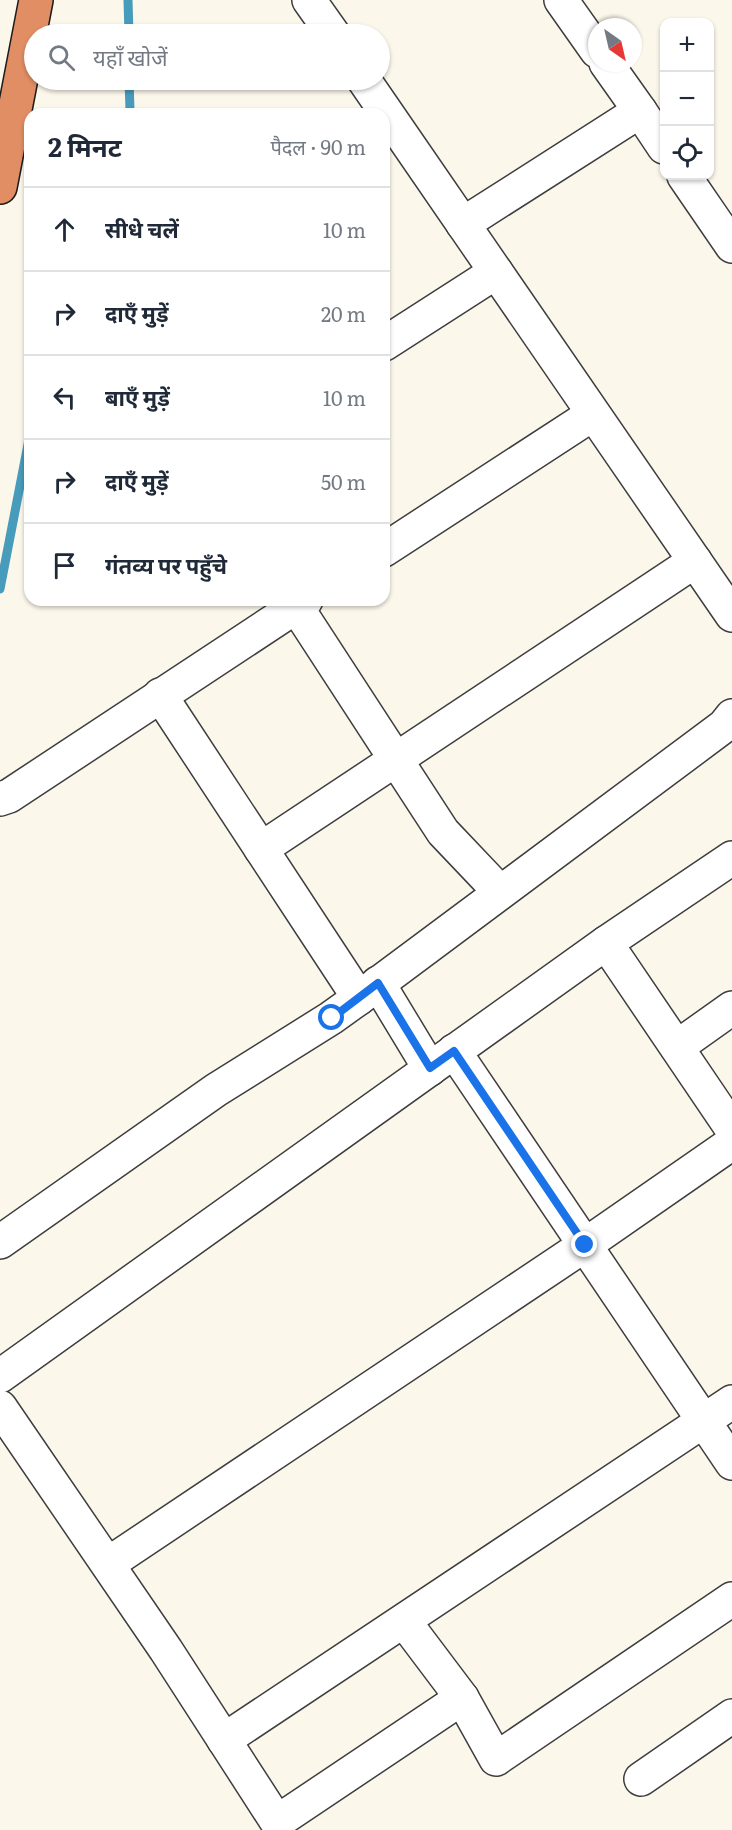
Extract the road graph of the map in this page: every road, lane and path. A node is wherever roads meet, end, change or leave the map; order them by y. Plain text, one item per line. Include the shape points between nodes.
1 (36, 0) edge
2 (309, 0) edge
3 (561, 0) edge
4 (31, 24) edge
5 (326, 24) edge
6 (588, 38) edge
7 (24, 62) edge
8 (612, 72) edge
9 (371, 90) edge
10 (383, 108) edge
11 (640, 111) junction
12 (390, 118) edge
13 (660, 141) edge
14 (687, 180) edge
15 (0, 187) edge
16 (463, 224) junction
17 (732, 246) edge
18 (496, 272) junction
19 (390, 340) edge
20 (593, 414) junction
21 (390, 545) edge
22 (694, 561) junction
23 (292, 606) edge
24 (300, 606) edge
25 (732, 615) edge
26 (160, 695) junction
27 (732, 716) edge
28 (396, 760) junction
29 (0, 799) edge
30 (261, 849) junction
31 (732, 858) edge
32 (500, 892) junction
33 (606, 943) junction
34 (368, 991) junction
35 (732, 1008) edge
36 (676, 1047) junction
37 (442, 1060) junction
38 (732, 1129) edge
39 (732, 1143) edge
40 (0, 1242) edge
41 (585, 1245) junction
42 (0, 1376) edge
43 (732, 1402) edge
44 (0, 1407) edge
45 (703, 1421) junction
46 (732, 1462) edge
47 (108, 1564) junction
48 (732, 1599) edge
49 (404, 1621) junction
50 (462, 1698) junction
51 (732, 1716) edge
52 (224, 1740) junction
53 (641, 1779) dead end

1 - 4 highway
2 - 5 street
3 - 6 street
7 - 15 highway
8 - 11 street
9 - 10 street
11 - 13 street
11 - 16 street
12 - 16 street
14 - 17 street
16 - 18 street
18 - 19 street
18 - 20 street
20 - 21 street
20 - 22 street
22 - 25 street
22 - 28 street
23 - 26 street
24 - 28 street
26 - 29 street
26 - 30 street
27 - 32 street via 715,733
28 - 30 street
28 - 32 street via 443,832
30 - 34 street
31 - 33 street
32 - 34 street
33 - 36 street
33 - 37 street
34 - 37 street
34 - 40 street via 216,1090
35 - 36 street
36 - 38 street
37 - 41 street
37 - 42 street
39 - 41 street
41 - 45 street
41 - 47 street
43 - 45 street
44 - 47 street
45 - 46 street
45 - 49 street
47 - 52 street
48 - 50 street via 496,1759
49 - 50 street
49 - 52 street
50 - 52 street via 277,1822
51 - 53 street

